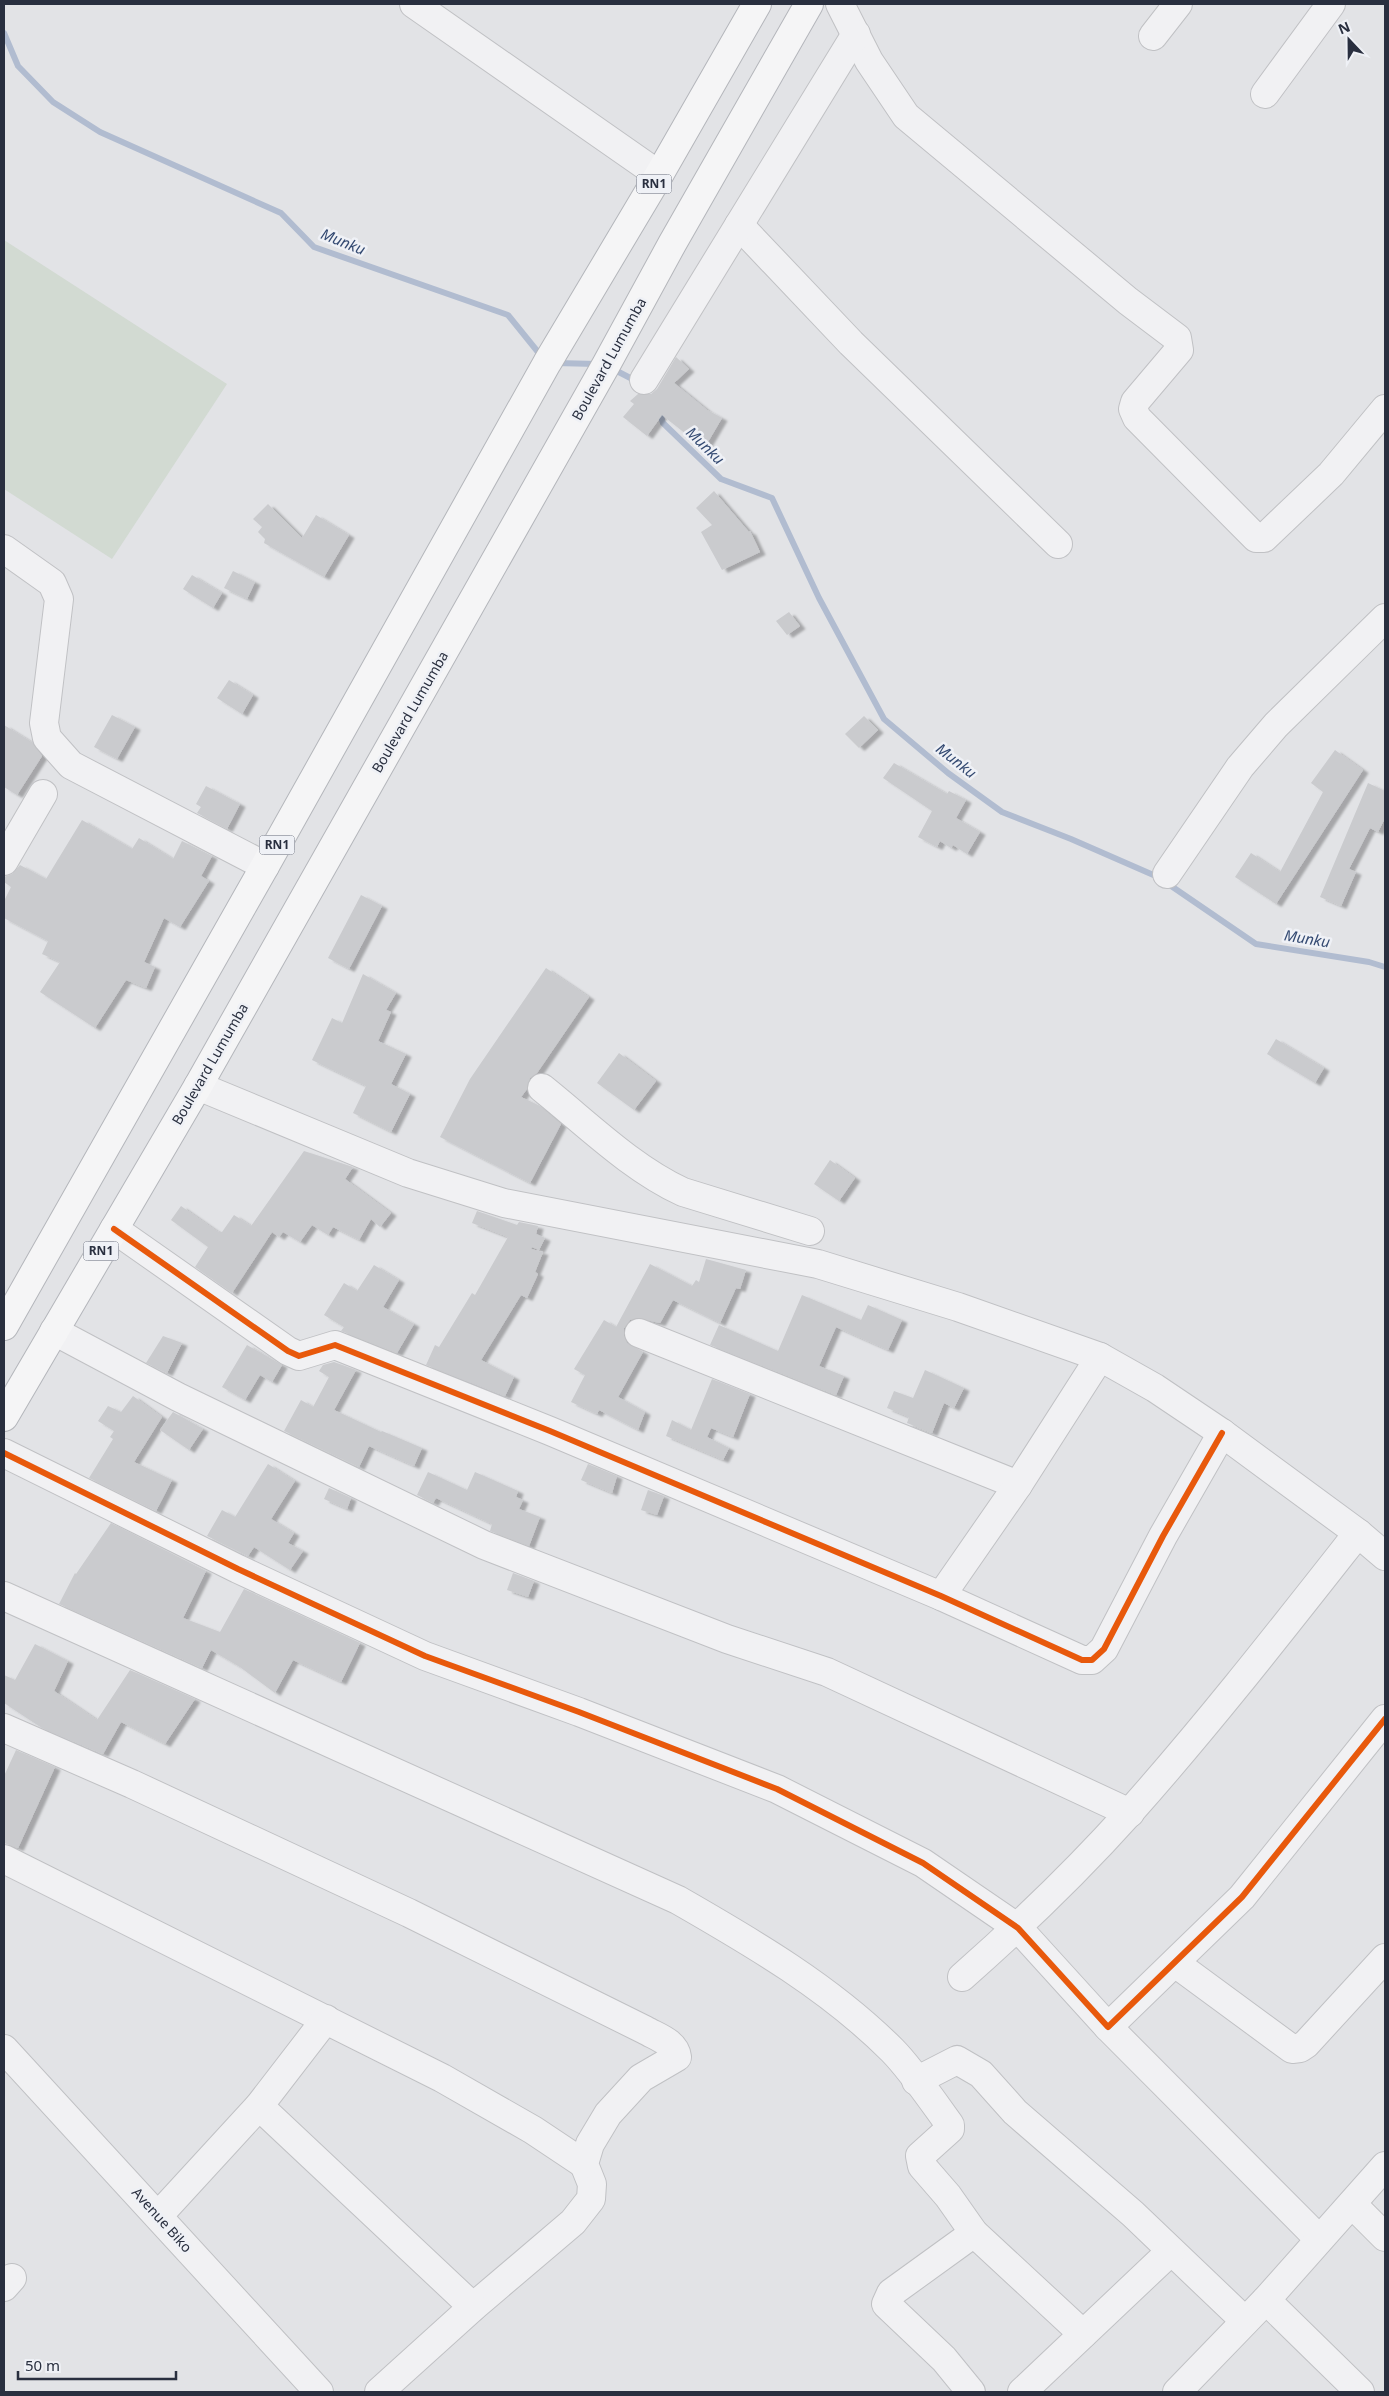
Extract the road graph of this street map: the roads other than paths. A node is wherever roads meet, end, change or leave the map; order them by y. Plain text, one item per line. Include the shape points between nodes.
1 (414, 4) edge
2 (757, 4) edge
3 (809, 4) edge
4 (840, 4) edge
5 (1178, 4) edge
6 (1331, 4) edge
7 (856, 34) junction
8 (1153, 36) dead end
9 (1266, 94) dead end
10 (659, 175) junction
11 (739, 225) junction
12 (644, 380) dead end
13 (1385, 409) edge
14 (1058, 544) dead end
15 (4, 549) edge
16 (1385, 618) edge
17 (43, 794) dead end
18 (7, 849) edge
19 (266, 866) junction
20 (1167, 874) dead end
21 (198, 1086) junction
22 (542, 1088) dead end
23 (706, 1198) junction
24 (738, 1209) junction
25 (114, 1229) junction
26 (810, 1231) dead end
27 (693, 1239) junction
28 (726, 1246) junction
29 (4, 1326) edge
30 (54, 1331) junction
31 (638, 1333) dead end
32 (1100, 1358) junction
33 (4, 1417) edge
34 (1222, 1433) junction
35 (4, 1452) edge
36 (1018, 1485) junction
37 (1358, 1533) junction
38 (1385, 1556) edge
39 (4, 1596) edge
40 (941, 1596) junction
41 (1385, 1719) edge
42 (4, 1728) edge
43 (1130, 1813) junction
44 (4, 1859) edge
45 (1018, 1928) junction
46 (1385, 1958) edge
47 (1174, 1963) junction
48 (962, 1977) dead end
49 (326, 2020) junction
50 (1108, 2027) junction
51 (4, 2048) edge
52 (916, 2081) junction
53 (260, 2106) junction
54 (584, 2164) junction
55 (1385, 2166) edge
56 (1352, 2204) junction
57 (158, 2216) junction
58 (974, 2233) junction
59 (1385, 2237) edge
60 (1319, 2239) junction
61 (1171, 2251) junction
62 (1266, 2300) junction
63 (473, 2307) junction
64 (1245, 2321) junction
65 (1083, 2334) junction
66 (319, 2392) edge
67 (379, 2392) edge
68 (971, 2392) edge
69 (1022, 2392) edge
70 (1177, 2392) edge
71 (1360, 2392) edge

1 - 10 street
2 - 10 highway, RN1
3 - 21 highway, Boulevard Lumumba / RN1
4 - 7 street
5 - 8 street
6 - 9 street
7 - 11 street
7 - 13 street via 869,61 906,116 1177,338 1179,350 1135,402 1133,409 1137,418 1256,538 1264,538 1331,474
10 - 19 highway, RN1 via 547,363
11 - 12 street
11 - 14 street via 851,343
15 - 19 street via 52,583 59,599 44,723 47,738 71,765
16 - 20 street via 1276,725 1240,767
17 - 18 street
19 - 29 highway, RN1
21 - 25 highway, Boulevard Lumumba / RN1
21 - 27 street via 408,1173 486,1198
22 - 23 street via 640,1166 668,1184
23 - 24 street
23 - 27 street
24 - 26 street
24 - 28 street
25 - 30 highway, Boulevard Lumumba / RN1
25 - 40 street via 299,1356 335,1345
27 - 28 street
28 - 32 street via 818,1264 958,1306
30 - 33 highway, Boulevard Lumumba / RN1
30 - 43 street via 178,1397 484,1545 727,1639 827,1672
31 - 36 street
32 - 34 street via 1155,1388
32 - 36 street
34 - 37 street
34 - 40 street via 1163,1536 1104,1650 1092,1660 1082,1660
35 - 45 street via 238,1569 425,1656 777,1789 923,1863
36 - 40 street
37 - 38 street
37 - 43 street
39 - 52 street via 678,1900 774,1955 833,1999 893,2050
41 - 47 street via 1242,1896
42 - 54 street via 400,1909 668,2042 677,2057 641,2078 623,2096 599,2127
43 - 45 street
44 - 49 street
45 - 48 street
45 - 50 street
46 - 47 street via 1306,2044 1292,2049
47 - 50 street
49 - 53 street
49 - 54 street via 442,2078 533,2130
50 - 60 street
51 - 57 street, Avenue Biko
52 - 58 street via 950,2129 923,2152 922,2166
52 - 61 street via 957,2060 970,2066 1015,2112
53 - 57 street
53 - 63 street
54 - 63 street via 592,2184 591,2199 574,2222
55 - 56 street
56 - 59 street
56 - 60 street
57 - 66 street, Avenue Biko
58 - 65 street
58 - 68 street via 891,2293 886,2304 944,2359
60 - 62 street
61 - 64 street
61 - 65 street
62 - 64 street
62 - 71 street
63 - 67 street
64 - 70 street
65 - 69 street

